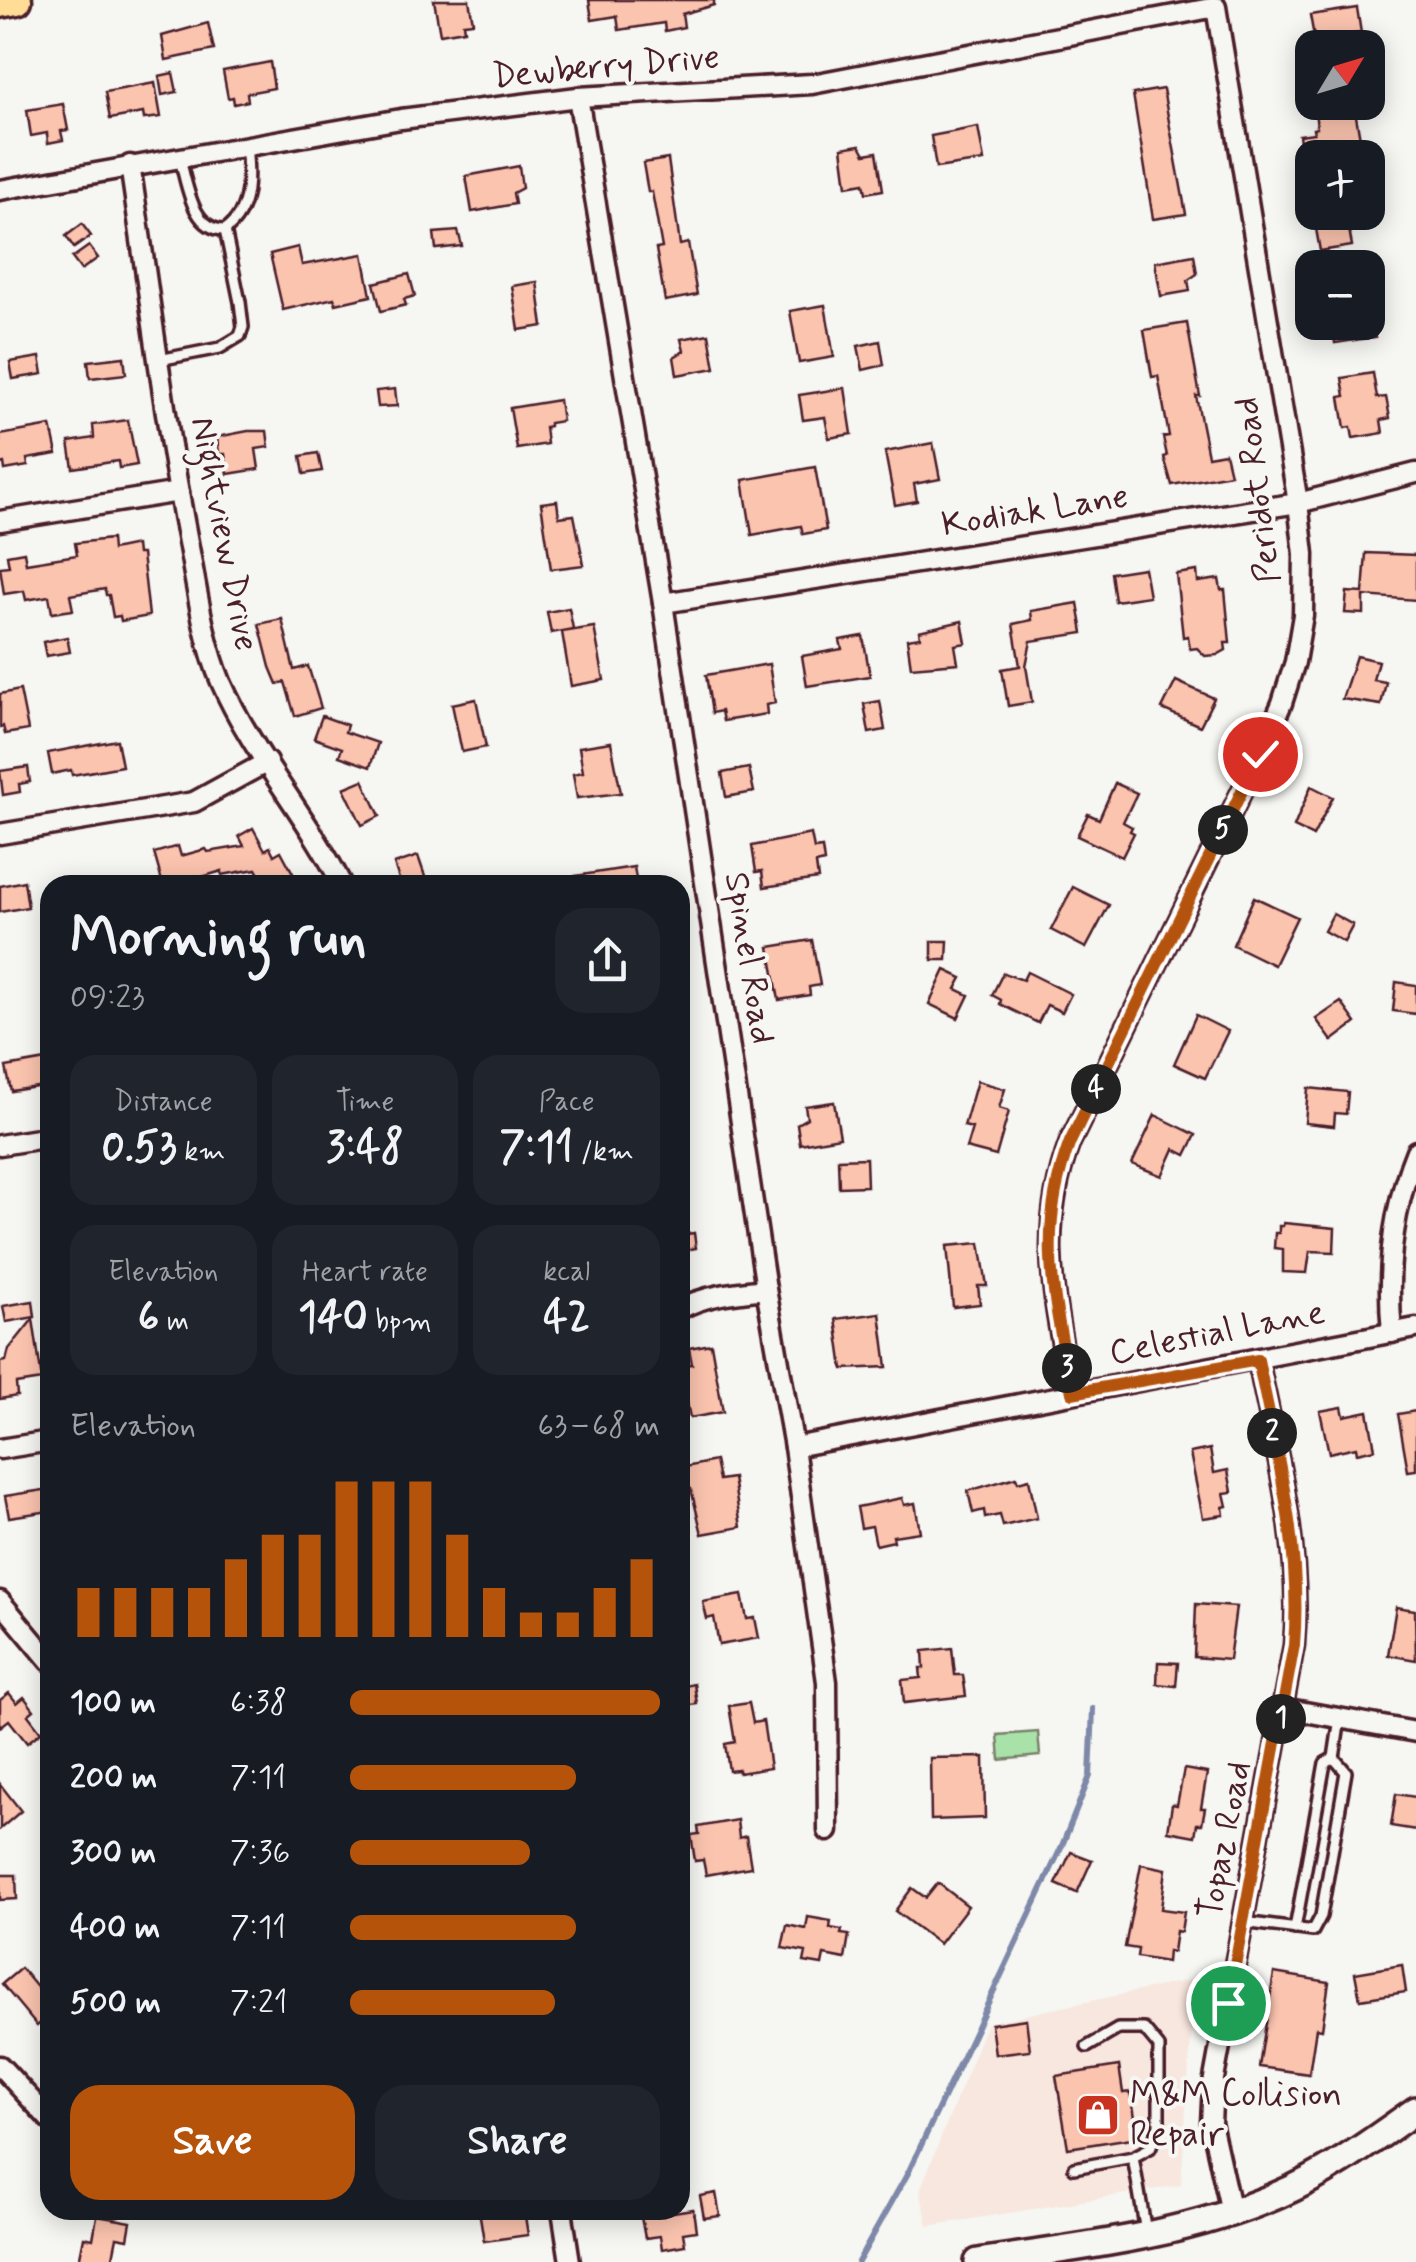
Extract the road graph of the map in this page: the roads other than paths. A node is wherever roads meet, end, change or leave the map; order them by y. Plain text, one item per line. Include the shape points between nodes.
1 (17, 0) edge
2 (0, 3) edge
3 (1216, 7) joint
4 (578, 97) junction
5 (246, 145) junction
6 (179, 156) junction
7 (130, 165) junction
8 (0, 190) edge
9 (225, 230) junction
10 (159, 360) junction
11 (1416, 473) edge
12 (179, 492) junction
13 (1298, 503) junction
14 (0, 521) edge
15 (663, 603) junction
16 (267, 762) junction
17 (0, 834) edge
18 (337, 875) edge
19 (40, 1139) edge
20 (0, 1145) edge
21 (1416, 1152) edge
22 (766, 1289) junction
23 (690, 1304) edge
24 (1416, 1328) edge
25 (1392, 1332) junction
26 (1258, 1360) junction
27 (1072, 1393) junction
28 (40, 1443) edge
29 (794, 1447) junction
30 (0, 1449) edge
31 (0, 1601) edge
32 (40, 1649) edge
33 (1283, 1708) junction
34 (1340, 1718) junction
35 (1416, 1732) edge
36 (1334, 1758) junction
37 (828, 1831) dead end
38 (1243, 1922) junction
39 (1295, 1928) junction
40 (1087, 2048) dead end
41 (0, 2066) edge
42 (40, 2109) edge
43 (1416, 2110) edge
44 (1132, 2158) junction
45 (1074, 2168) dead end
46 (1231, 2212) junction
47 (564, 2220) edge
48 (1146, 2234) junction
49 (570, 2262) edge
50 (978, 2262) edge

1 - 2 main road
3 - 4 street, Dewberry Drive via 812,84
3 - 13 street, Peridot Road
4 - 5 street, Dewberry Drive
4 - 15 street, Spinel Road
5 - 6 street, Dewberry Drive
5 - 9 lane via 248,186
6 - 7 street, Dewberry Drive
6 - 9 lane via 200,219
7 - 8 street, Dewberry Drive
7 - 10 street, Nightview Drive
9 - 10 lane via 240,336 220,348
10 - 12 street, Nightview Drive
11 - 13 street, Kodiak Lane
12 - 14 street
12 - 16 street, Nightview Drive via 217,669
13 - 15 street, Kodiak Lane
13 - 27 street, Peridot Road via 1303,615 1282,703 1056,1179 1049,1255
15 - 22 street, Spinel Road
16 - 17 street via 194,802
16 - 18 street, Nightview Drive
19 - 20 street
21 - 25 street via 1402,1185 1390,1254
22 - 23 street
22 - 29 street, Spinel Road
24 - 25 street, Celestial Lane
25 - 26 street, Celestial Lane
26 - 27 street, Celestial Lane
26 - 33 street, Topaz Road via 1298,1597
27 - 29 street, Celestial Lane
28 - 30 street
29 - 37 street, Spinel Road via 827,1682
31 - 32 street
33 - 34 street
33 - 38 street, Topaz Road
34 - 35 street
34 - 36 lane
36 - 39 lane via 1326,1763
36 - 39 lane via 1346,1772 1321,1916 1313,1931
38 - 39 lane
38 - 46 street, Topaz Road via 1211,2124
40 - 44 lane via 1118,2029 1144,2029 1159,2047 1159,2128 1150,2148
41 - 42 street
43 - 46 street via 1324,2171
44 - 45 lane
44 - 48 lane
46 - 48 street
47 - 49 street
48 - 50 street

